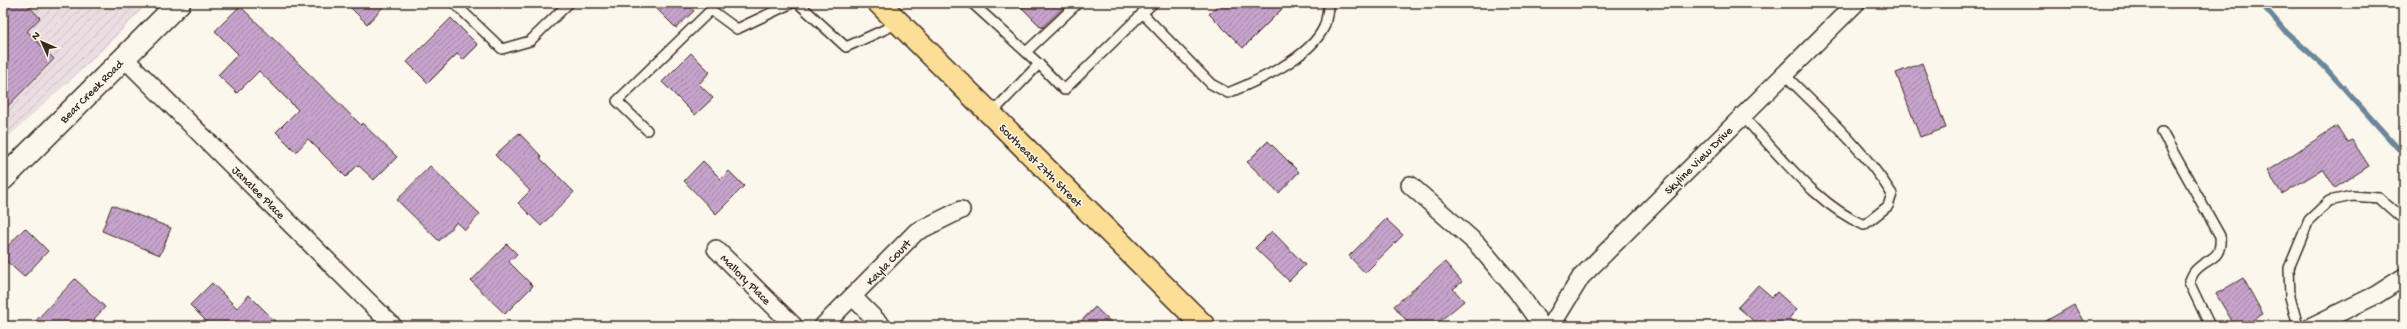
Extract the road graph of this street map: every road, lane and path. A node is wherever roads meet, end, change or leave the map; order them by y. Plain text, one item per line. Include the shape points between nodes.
1 (179, 3) edge
2 (454, 3) edge
3 (569, 3) edge
4 (792, 3) edge
5 (798, 3) edge
6 (879, 3) edge
7 (972, 3) edge
8 (1078, 3) edge
9 (1153, 3) edge
10 (1329, 3) edge
11 (1856, 3) edge
12 (1142, 13) junction
13 (899, 23) junction
14 (1026, 52) junction
15 (124, 58) junction
16 (1039, 64) junction
17 (1784, 74) junction
18 (990, 115) junction
19 (1742, 116) junction
20 (647, 130) dead end
21 (2162, 132) dead end
22 (3, 179) edge
23 (1410, 185) dead end
24 (961, 210) dead end
25 (2404, 220) edge
26 (716, 249) dead end
27 (2404, 277) edge
28 (853, 297) junction
29 (1198, 324) edge
30 (393, 326) edge
31 (794, 326) edge
32 (823, 326) edge
33 (882, 326) edge
34 (1542, 326) edge
35 (1551, 326) edge
36 (2210, 326) edge
37 (2298, 326) edge
38 (2312, 326) edge

1 - 15 street, Bear Creek Road
2 - 3 lane via 502,49 530,41
4 - 20 lane via 737,30 711,10 616,101
5 - 13 lane via 846,47
6 - 13 main road, Southeast 27th Street
7 - 14 lane
8 - 14 lane
9 - 12 lane
10 - 12 lane via 1324,28 1302,54 1257,81 1228,93 1211,84
11 - 17 street, Skyline View Drive
12 - 16 lane via 1064,90
13 - 18 main road, Southeast 27th Street
14 - 16 lane
15 - 22 street, Bear Creek Road
15 - 30 street, Janalee Place
16 - 18 lane
17 - 19 street, Skyline View Drive
17 - 19 lane via 1854,144 1883,179 1892,194 1888,206 1864,225 1846,217 1807,184
18 - 29 main road, Southeast 27th Street
19 - 35 street, Skyline View Drive via 1581,277
21 - 36 lane via 2220,236 2221,248 2214,258 2195,271 2189,282
23 - 34 street via 1477,244 1517,291
24 - 28 street, Kayla Court via 916,232
25 - 37 lane via 2379,198 2352,196 2329,201 2309,220 2290,268 2290,297
26 - 31 street, Mallory Place
27 - 38 street via 2376,295
28 - 32 street, Kayla Court
28 - 33 street

